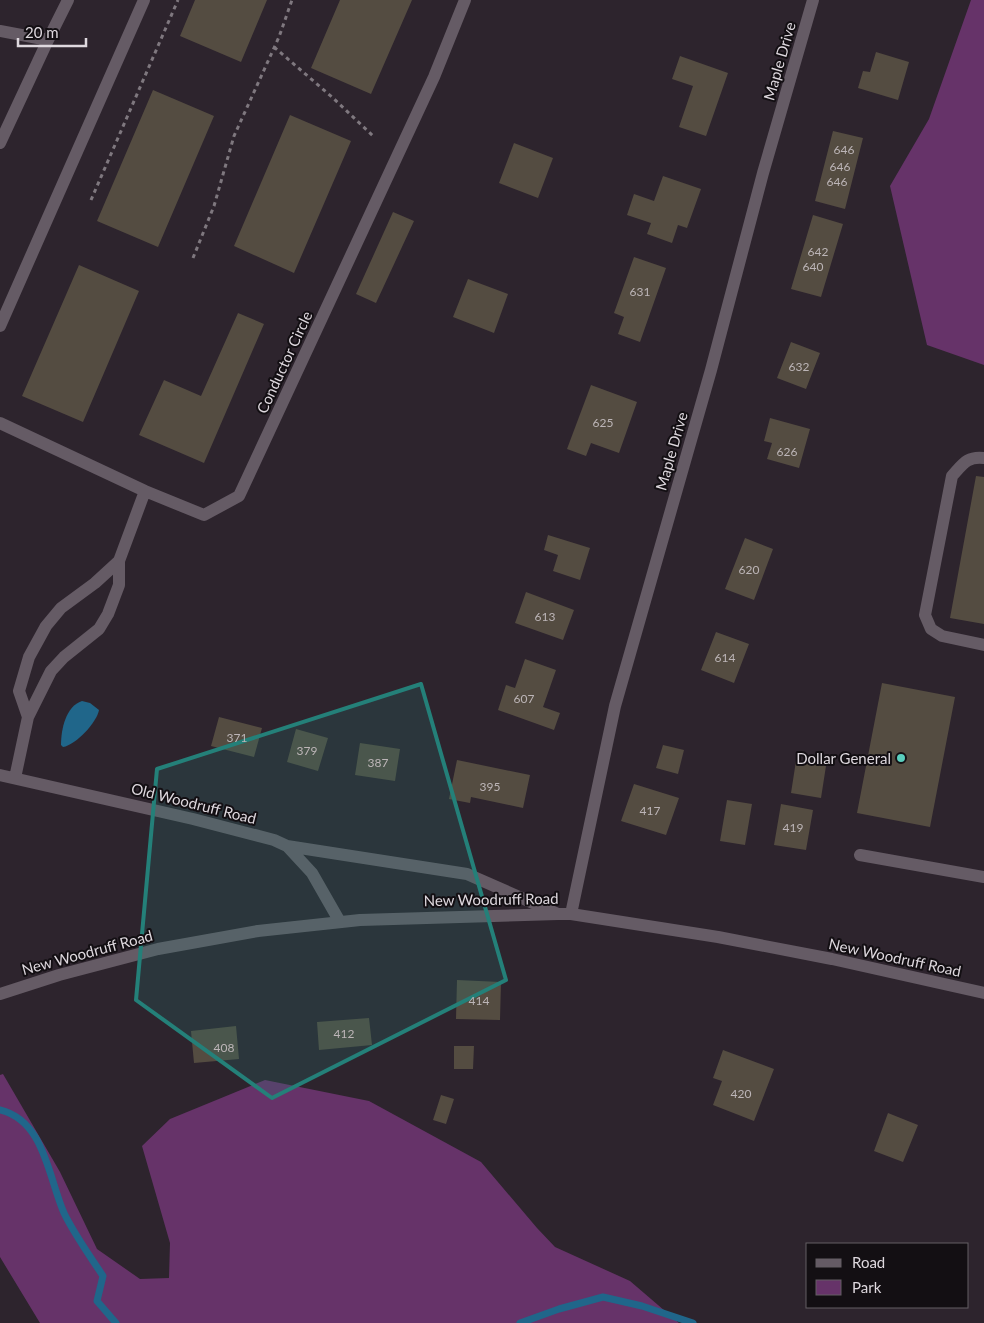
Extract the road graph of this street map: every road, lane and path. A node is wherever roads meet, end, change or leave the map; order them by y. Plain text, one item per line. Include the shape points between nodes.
1 (68, 0) edge
2 (144, 0) edge
3 (178, 0) edge
4 (292, 0) edge
5 (465, 0) edge
6 (813, 0) edge
7 (0, 31) edge
8 (48, 40) junction
9 (274, 47) junction
10 (373, 136) dead end
11 (0, 143) edge
12 (91, 200) dead end
13 (193, 258) dead end
14 (0, 326) edge
15 (0, 423) edge
16 (984, 458) edge
17 (145, 491) junction
18 (119, 562) junction
19 (984, 645) edge
20 (28, 717) junction
21 (0, 775) edge
22 (15, 778) junction
23 (287, 846) junction
24 (860, 855) dead end
25 (984, 877) edge
26 (558, 914) junction
27 (571, 914) junction
28 (340, 922) junction
29 (984, 993) edge
30 (0, 994) edge

1 - 8 street
2 - 14 street
3 - 12 path
4 - 9 path
5 - 17 street, Conductor Circle via 434,78 239,496 204,515
6 - 27 street, Maple Drive via 615,706
7 - 8 street
8 - 11 street
9 - 10 path
9 - 13 path via 234,136 214,206
15 - 17 street, Conductor Circle
16 - 19 street via 975,457 965,462 952,476 925,615 931,629 942,636
17 - 18 street
18 - 20 street via 119,585 108,614 99,629 51,671
18 - 20 street via 61,608 46,626 29,657 19,691
20 - 22 street
21 - 22 street, Old Woodruff Road
22 - 23 street, Old Woodruff Road via 202,821
23 - 26 street via 467,874
23 - 28 street, Old Woodruff Road via 312,873
24 - 25 street
26 - 27 street, New Woodruff Road
26 - 28 street, New Woodruff Road
27 - 29 street, New Woodruff Road via 718,937
28 - 30 street, New Woodruff Road via 258,931 158,949 59,974

